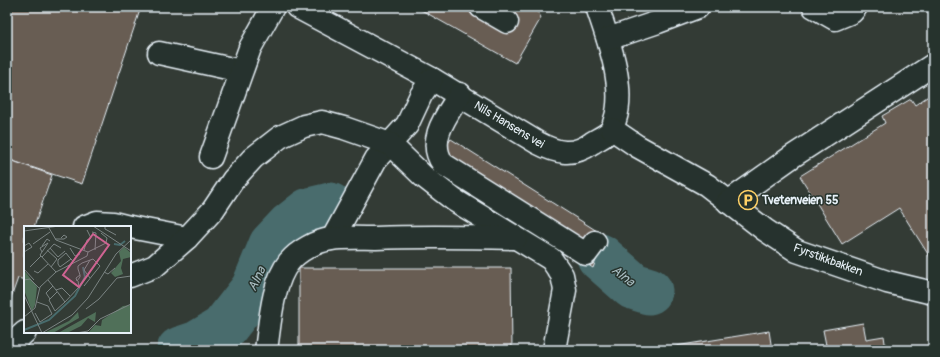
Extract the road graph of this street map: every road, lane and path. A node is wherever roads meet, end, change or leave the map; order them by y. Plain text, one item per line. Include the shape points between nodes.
1 (273, 7) edge
2 (297, 7) edge
3 (481, 7) edge
4 (597, 7) edge
5 (698, 7) edge
6 (814, 7) edge
7 (856, 7) edge
8 (507, 22) dead end
9 (608, 39) junction
10 (159, 53) dead end
11 (933, 65) edge
12 (241, 71) junction
13 (432, 79) junction
14 (460, 94) junction
15 (612, 129) junction
16 (390, 144) junction
17 (211, 157) dead end
18 (728, 202) junction
19 (86, 226) edge
20 (125, 226) edge
21 (131, 227) edge
22 (187, 238) junction
23 (518, 238) junction
24 (330, 239) junction
25 (595, 242) dead end
26 (131, 276) edge
27 (933, 293) edge
28 (24, 333) edge
29 (7, 348) edge
30 (266, 350) edge
31 (554, 350) edge

1 - 12 street via 250,48
2 - 13 street, Nils Hansens vei
3 - 8 street
4 - 9 street
5 - 9 street
6 - 7 street via 835,19 852,12
9 - 15 street via 618,95 617,115
10 - 12 street
11 - 18 street via 793,156
12 - 17 street
13 - 14 street, Nils Hansens vei
13 - 16 street via 421,95 407,125
14 - 15 street, Nils Hansens vei via 517,131 559,152 566,153 586,148
14 - 25 street via 436,138 438,154 443,164 586,254
15 - 18 street, Fyrstikkbakken via 707,185
16 - 22 street via 322,122 304,126 280,137 254,158 233,180 213,210
16 - 23 street via 423,176 454,200
16 - 24 street via 376,159
18 - 27 street, Fyrstikkbakken via 797,251 887,282
19 - 20 street via 96,222
21 - 22 street
22 - 26 street via 155,266
23 - 24 street via 426,236
23 - 31 street via 551,259 562,275 565,290
24 - 30 street via 299,253 283,272 273,305
28 - 29 street

